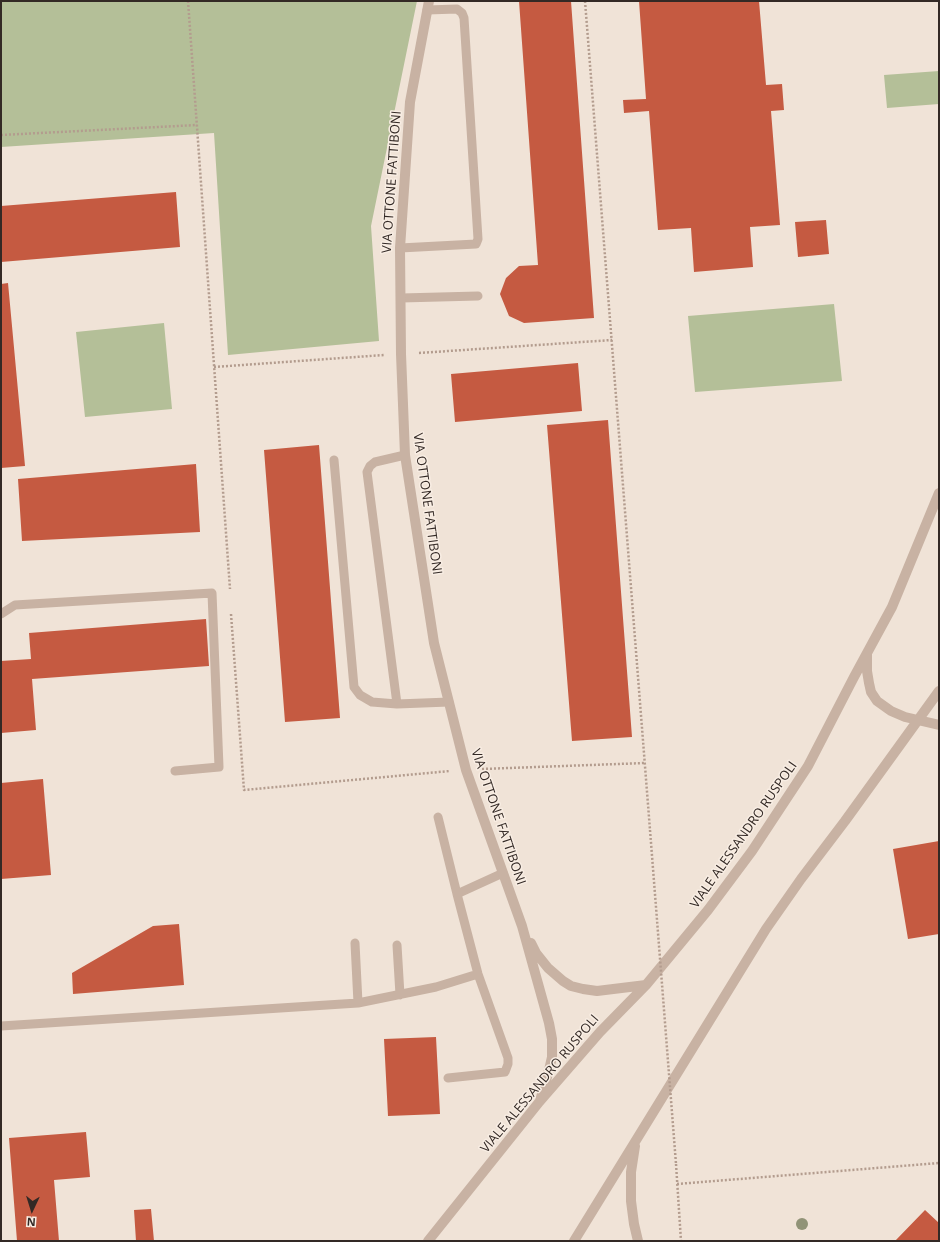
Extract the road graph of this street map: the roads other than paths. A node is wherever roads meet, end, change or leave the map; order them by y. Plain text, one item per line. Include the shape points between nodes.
1 (428, 5) edge
2 (400, 248) junction
3 (478, 296) dead end
4 (401, 298) junction
5 (405, 455) junction
6 (334, 460) dead end
7 (939, 493) edge
8 (1, 614) edge
9 (867, 653) junction
10 (939, 691) edge
11 (449, 702) junction
12 (398, 704) junction
13 (918, 720) junction
14 (939, 725) edge
15 (175, 771) dead end
16 (438, 817) dead end
17 (503, 873) junction
18 (457, 894) junction
19 (522, 926) junction
20 (355, 943) dead end
21 (397, 945) dead end
22 (478, 974) junction
23 (646, 985) junction
24 (400, 994) junction
25 (358, 1003) junction
26 (1, 1026) edge
27 (448, 1078) dead end
28 (540, 1101) junction
29 (636, 1140) junction
30 (428, 1241) edge
31 (574, 1241) edge
32 (638, 1241) edge

1 - 2 street, VIA OTTONE FATTIBONI via 410,102
1 - 2 lane via 457,9 464,18 478,239 476,244
2 - 4 street, VIA OTTONE FATTIBONI
3 - 4 lane
4 - 5 street, VIA OTTONE FATTIBONI
5 - 11 street, VIA OTTONE FATTIBONI via 434,643
5 - 12 lane via 375,462 367,472
6 - 12 lane via 354,687 360,695 372,702
7 - 9 street, VIALE ALESSANDRO RUSPOLI via 892,607
8 - 15 lane via 15,605 212,593 219,767
9 - 13 street via 867,671 874,696 891,711
9 - 23 street, VIALE ALESSANDRO RUSPOLI via 811,760 756,845 708,910
10 - 13 street
11 - 12 lane
11 - 17 street, VIA OTTONE FATTIBONI via 466,770
13 - 14 street
13 - 29 street via 778,911
16 - 18 lane
17 - 18 lane
17 - 19 street, VIA OTTONE FATTIBONI
18 - 22 lane
19 - 23 street, VIA OTTONE FATTIBONI via 548,968 571,986 601,990
19 - 28 street, VIA OTTONE FATTIBONI via 550,1023 552,1039 550,1064
20 - 25 lane
21 - 24 lane
22 - 24 lane via 436,987
22 - 27 lane via 508,1064 505,1072
23 - 28 street, VIALE ALESSANDRO RUSPOLI via 600,1032
24 - 25 lane
25 - 26 lane
28 - 30 street, VIALE ALESSANDRO RUSPOLI
29 - 31 street
29 - 32 street via 630,1186

